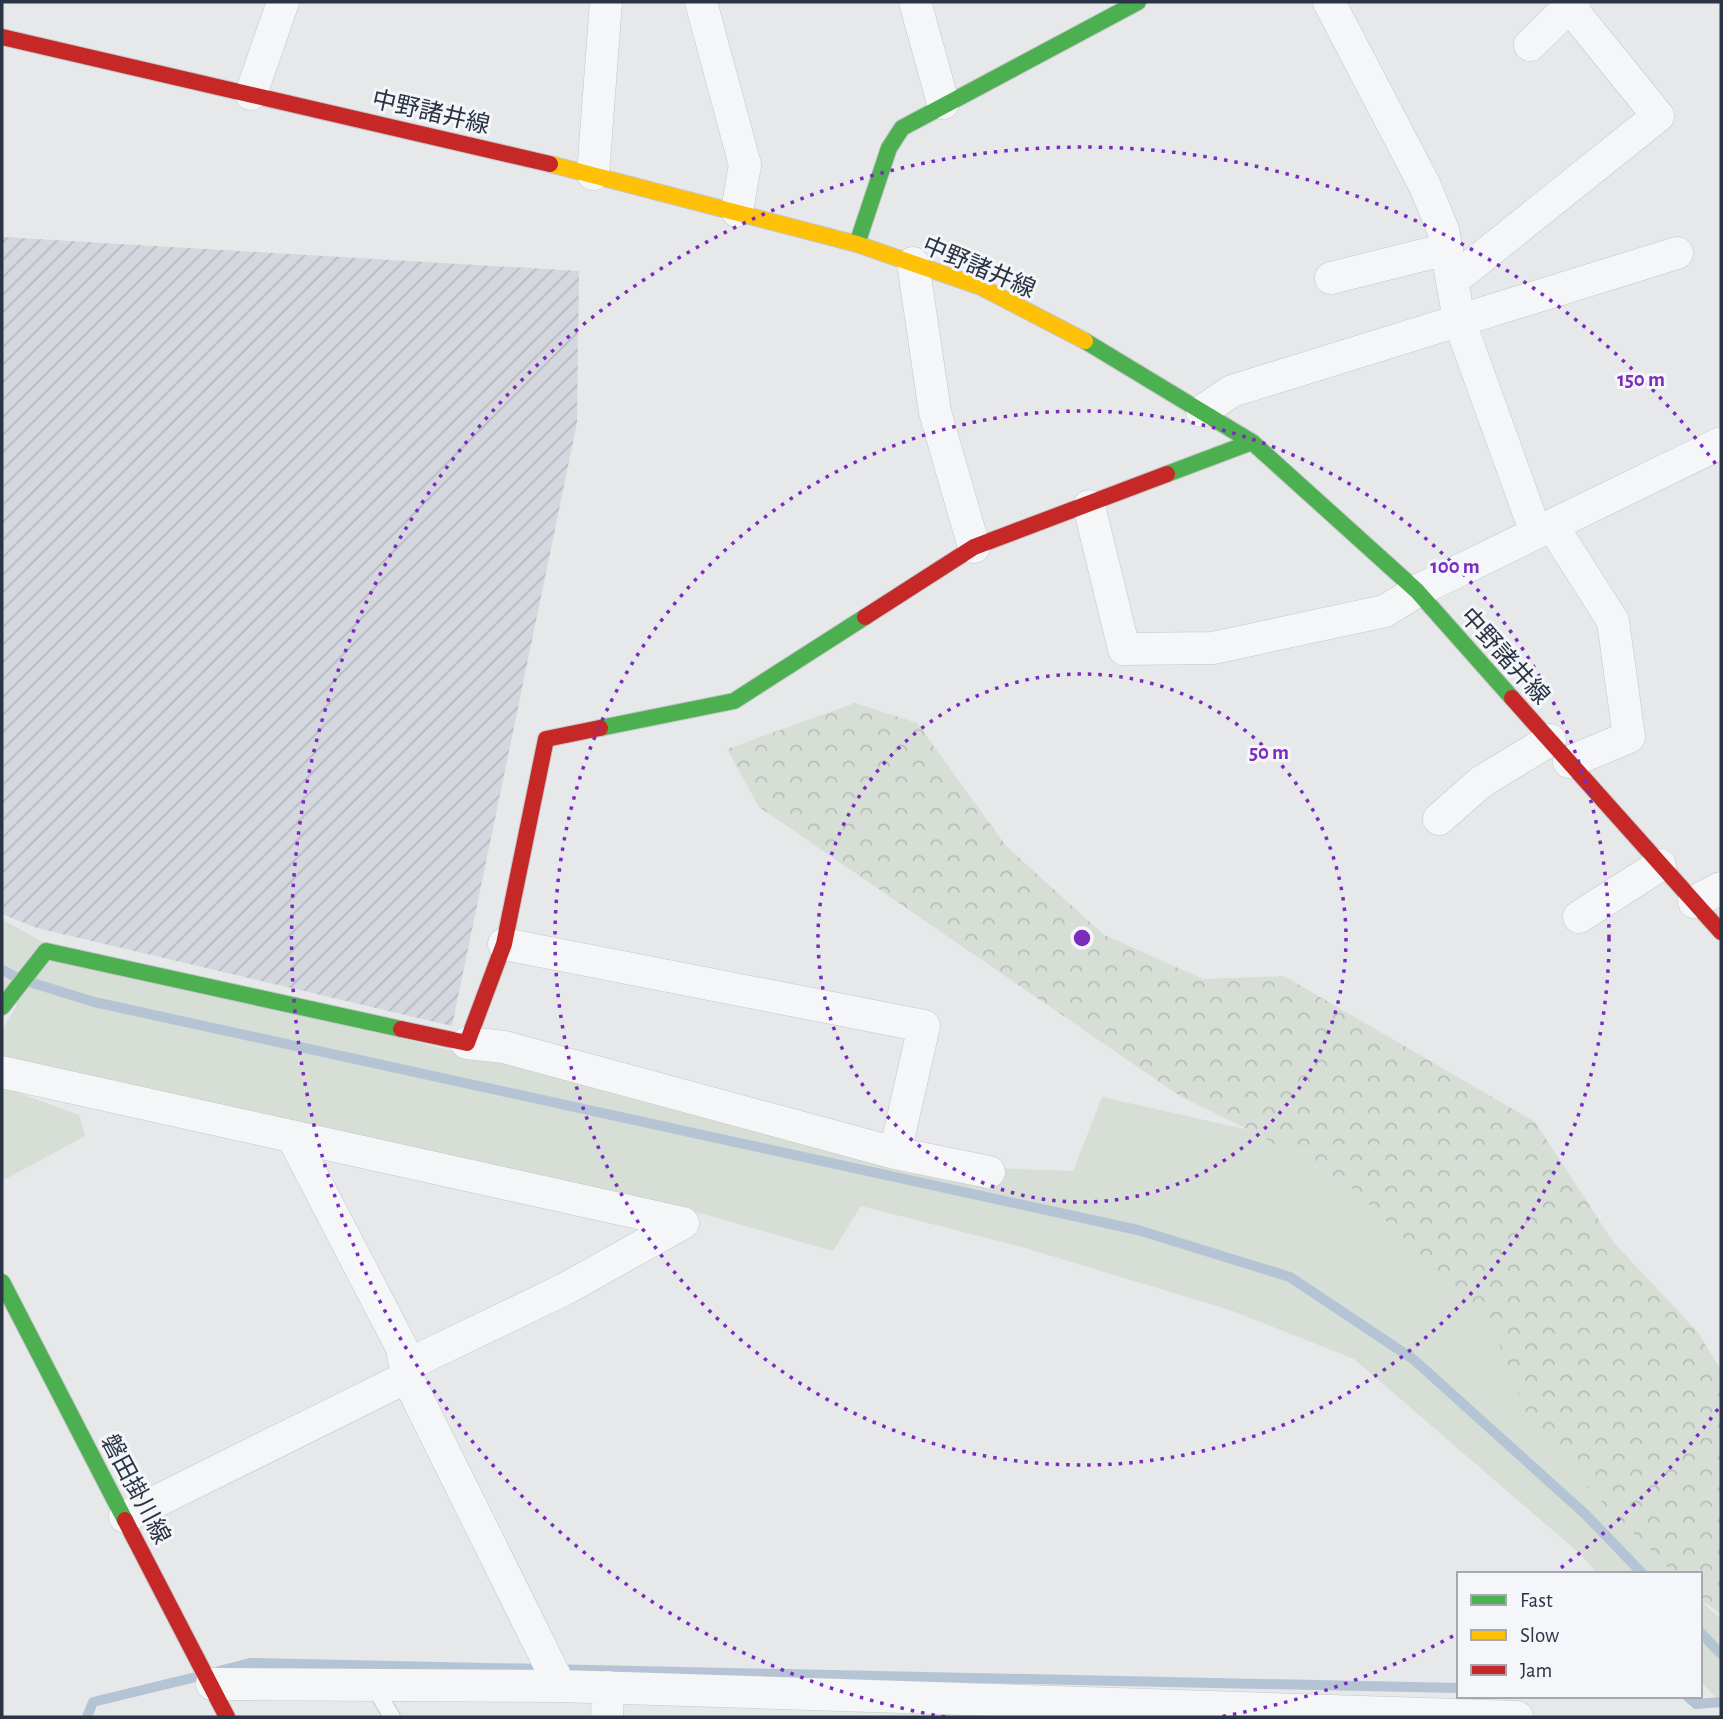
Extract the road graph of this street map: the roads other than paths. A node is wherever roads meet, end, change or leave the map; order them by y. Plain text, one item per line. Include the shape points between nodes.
1 (283, 2) edge
2 (606, 2) edge
3 (701, 2) edge
4 (915, 2) edge
5 (1329, 2) edge
6 (1127, 4) edge
7 (1571, 4) edge
8 (2, 37) edge
9 (1530, 46) dead end
10 (251, 94) junction
11 (943, 103) junction
12 (593, 174) junction
13 (737, 211) junction
14 (857, 244) junction
15 (1447, 249) junction
16 (1676, 253) dead end
17 (913, 263) junction
18 (1331, 278) dead end
19 (1452, 281) junction
20 (1459, 320) junction
21 (1202, 411) junction
22 (1252, 442) junction
23 (1721, 443) edge
24 (1089, 506) junction
25 (1544, 529) junction
26 (974, 547) junction
27 (1417, 591) junction
28 (1559, 751) junction
29 (1439, 819) dead end
30 (1660, 865) junction
31 (1721, 888) edge
32 (1694, 902) junction
33 (1579, 917) dead end
34 (1721, 933) edge
35 (504, 944) junction
36 (2, 1007) edge
37 (467, 1043) junction
38 (2, 1072) edge
39 (292, 1136) junction
40 (895, 1153) junction
41 (989, 1172) dead end
42 (2, 1282) edge
43 (406, 1371) junction
44 (125, 1517) junction
45 (212, 1684) junction
46 (373, 1685) junction
47 (560, 1686) junction
48 (607, 1702) edge
49 (1094, 1710) edge
50 (228, 1717) edge
51 (392, 1717) edge
52 (1495, 1717) edge
53 (1517, 1717) edge

1 - 10 street
2 - 12 street
3 - 13 street via 745,165
4 - 11 street
5 - 15 street via 1425,186
6 - 11 main road
7 - 9 street
7 - 19 street via 1658,116
8 - 10 main road, 中野諸井線
10 - 12 main road, 中野諸井線
11 - 14 main road via 902,128 889,148
12 - 13 main road, 中野諸井線
13 - 14 main road, 中野諸井線
14 - 17 main road, 中野諸井線
15 - 18 street
15 - 19 street
16 - 20 street
17 - 21 main road, 中野諸井線 via 981,287 1107,352
17 - 26 street via 935,412
19 - 20 street
20 - 21 street via 1232,391
20 - 25 street
21 - 22 main road, 中野諸井線
22 - 24 main road
22 - 27 main road, 中野諸井線
23 - 25 street
24 - 26 main road
24 - 27 street via 1124,649 1213,648 1385,611
25 - 27 street
25 - 28 street via 1613,621 1629,737
26 - 35 main road via 734,701 546,739
27 - 28 main road, 中野諸井線
28 - 29 street via 1481,782
28 - 30 main road, 中野諸井線
30 - 32 main road, 中野諸井線
30 - 33 street
31 - 32 street
32 - 34 main road, 中野諸井線
35 - 37 main road
35 - 40 street via 924,1027
36 - 37 main road via 46,951
37 - 40 street via 503,1047
38 - 39 street
39 - 43 street via 402,1349
39 - 43 street via 684,1223
40 - 41 street
42 - 44 main road, 磐田掛川線
43 - 44 street
43 - 47 street
44 - 45 main road, 磐田掛川線
45 - 46 street
45 - 50 main road, 磐田掛川線
46 - 47 street
46 - 51 lane
47 - 48 street
48 - 49 street
49 - 52 street
52 - 53 street

